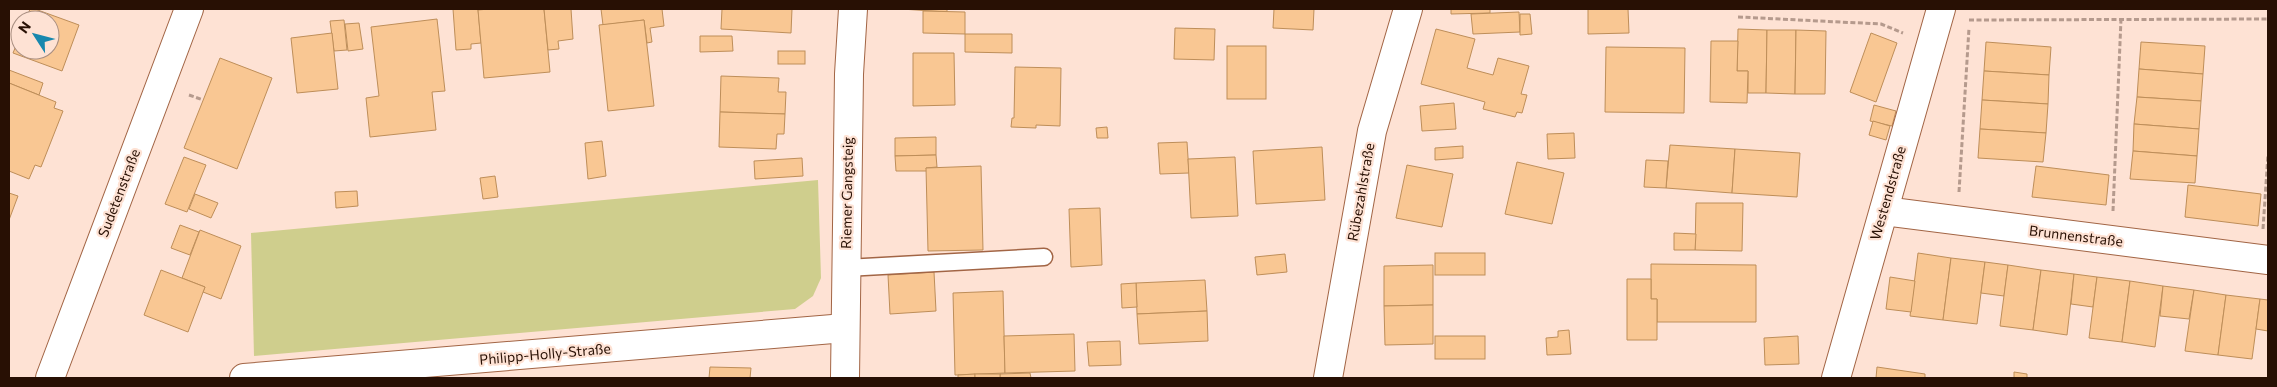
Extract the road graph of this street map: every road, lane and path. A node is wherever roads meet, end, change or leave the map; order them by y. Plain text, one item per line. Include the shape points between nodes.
1 (189, 9) edge
2 (853, 9) edge
3 (1408, 9) edge
4 (1738, 17) dead end
5 (2268, 18) edge
6 (2121, 19) junction
7 (1970, 20) junction
8 (1937, 25) edge
9 (2268, 154) edge
10 (1884, 211) junction
11 (1958, 221) junction
12 (2112, 241) junction
13 (1044, 257) dead end
14 (2265, 260) edge
15 (846, 268) junction
16 (845, 328) junction
17 (487, 368) edge
18 (50, 378) edge
19 (244, 378) edge
20 (845, 378) edge
21 (1328, 378) edge
22 (1836, 378) edge

1 - 18 street, Sudetenstraße
2 - 15 street, Riemer Gangsteig
3 - 21 street, Rübezahlstraße via 1372,131
4 - 8 path
5 - 6 path
6 - 7 path
6 - 12 path
7 - 8 path
7 - 11 path
8 - 10 street, Westendstraße
9 - 14 path
10 - 11 street, Brunnenstraße
10 - 22 street, Westendstraße
11 - 12 street, Brunnenstraße
12 - 14 street, Brunnenstraße
13 - 15 lane
15 - 16 street, Riemer Gangsteig
16 - 17 street, Philipp-Holly-Straße
16 - 20 street, Riemer Gangsteig
17 - 19 street, Philipp-Holly-Straße

